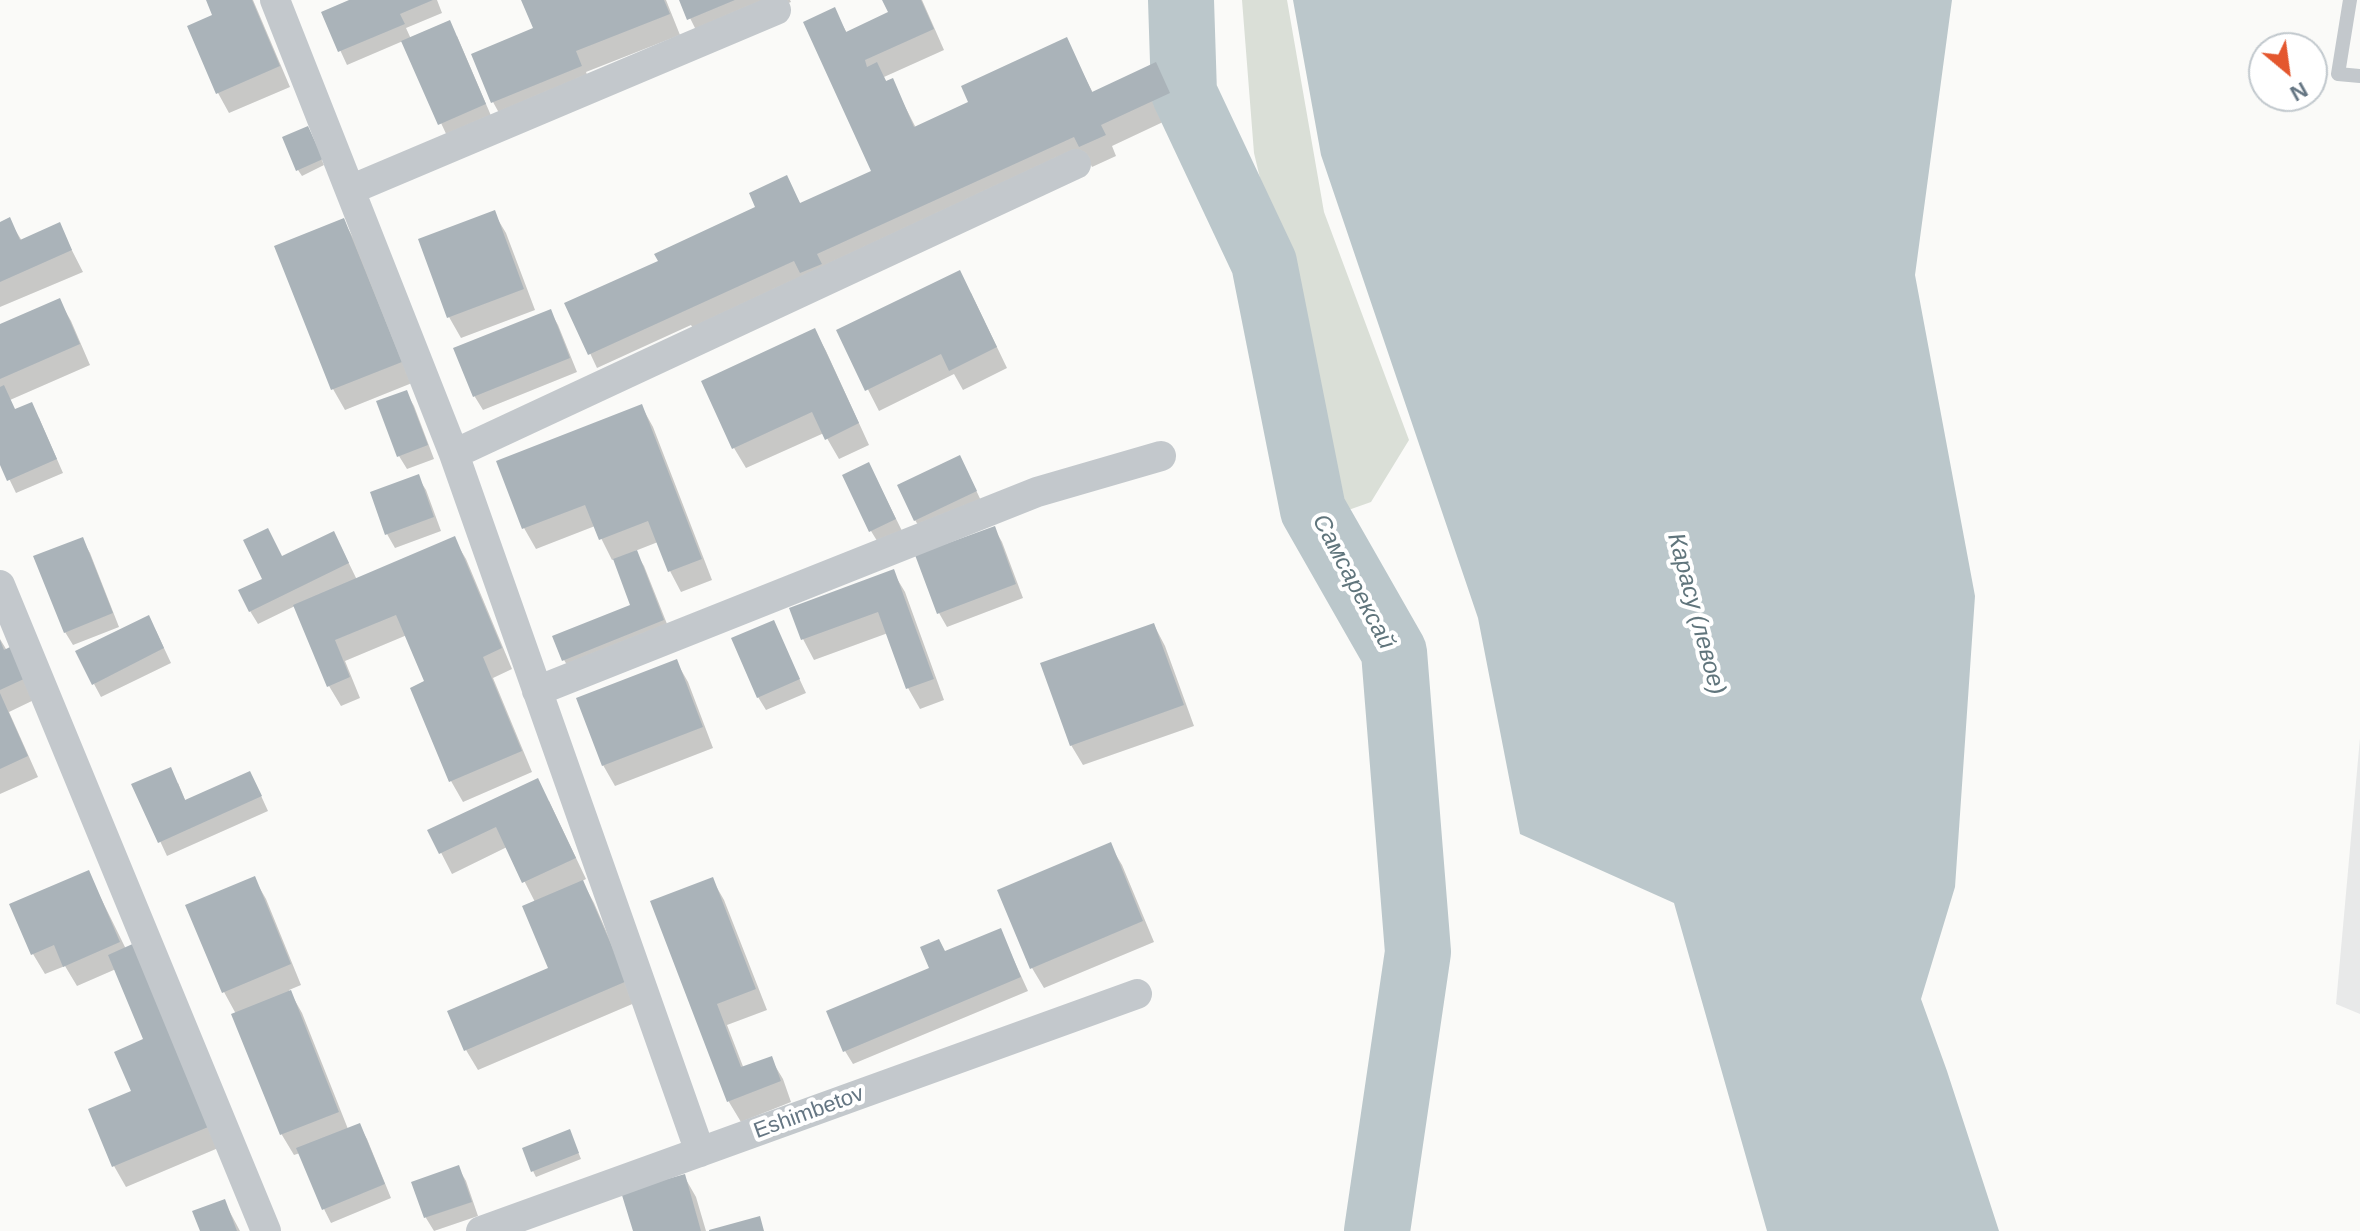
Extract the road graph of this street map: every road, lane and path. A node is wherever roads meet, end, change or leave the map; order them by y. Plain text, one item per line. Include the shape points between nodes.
1 (275, 0) edge
2 (2350, 0) edge
3 (776, 10) dead end
4 (2360, 76) edge
5 (1076, 164) dead end
6 (350, 190) junction
7 (454, 454) junction
8 (1161, 456) dead end
9 (0, 585) edge
10 (537, 691) junction
11 (1137, 994) dead end
12 (700, 1152) junction
13 (266, 1231) edge
14 (481, 1231) edge

1 - 6 street
2 - 4 lane via 2338,74
3 - 6 street
5 - 7 street
6 - 7 street
7 - 10 street
8 - 10 street via 1037,492
9 - 13 street
10 - 12 street
11 - 12 street, Eshimbetov
12 - 14 street, Eshimbetov

